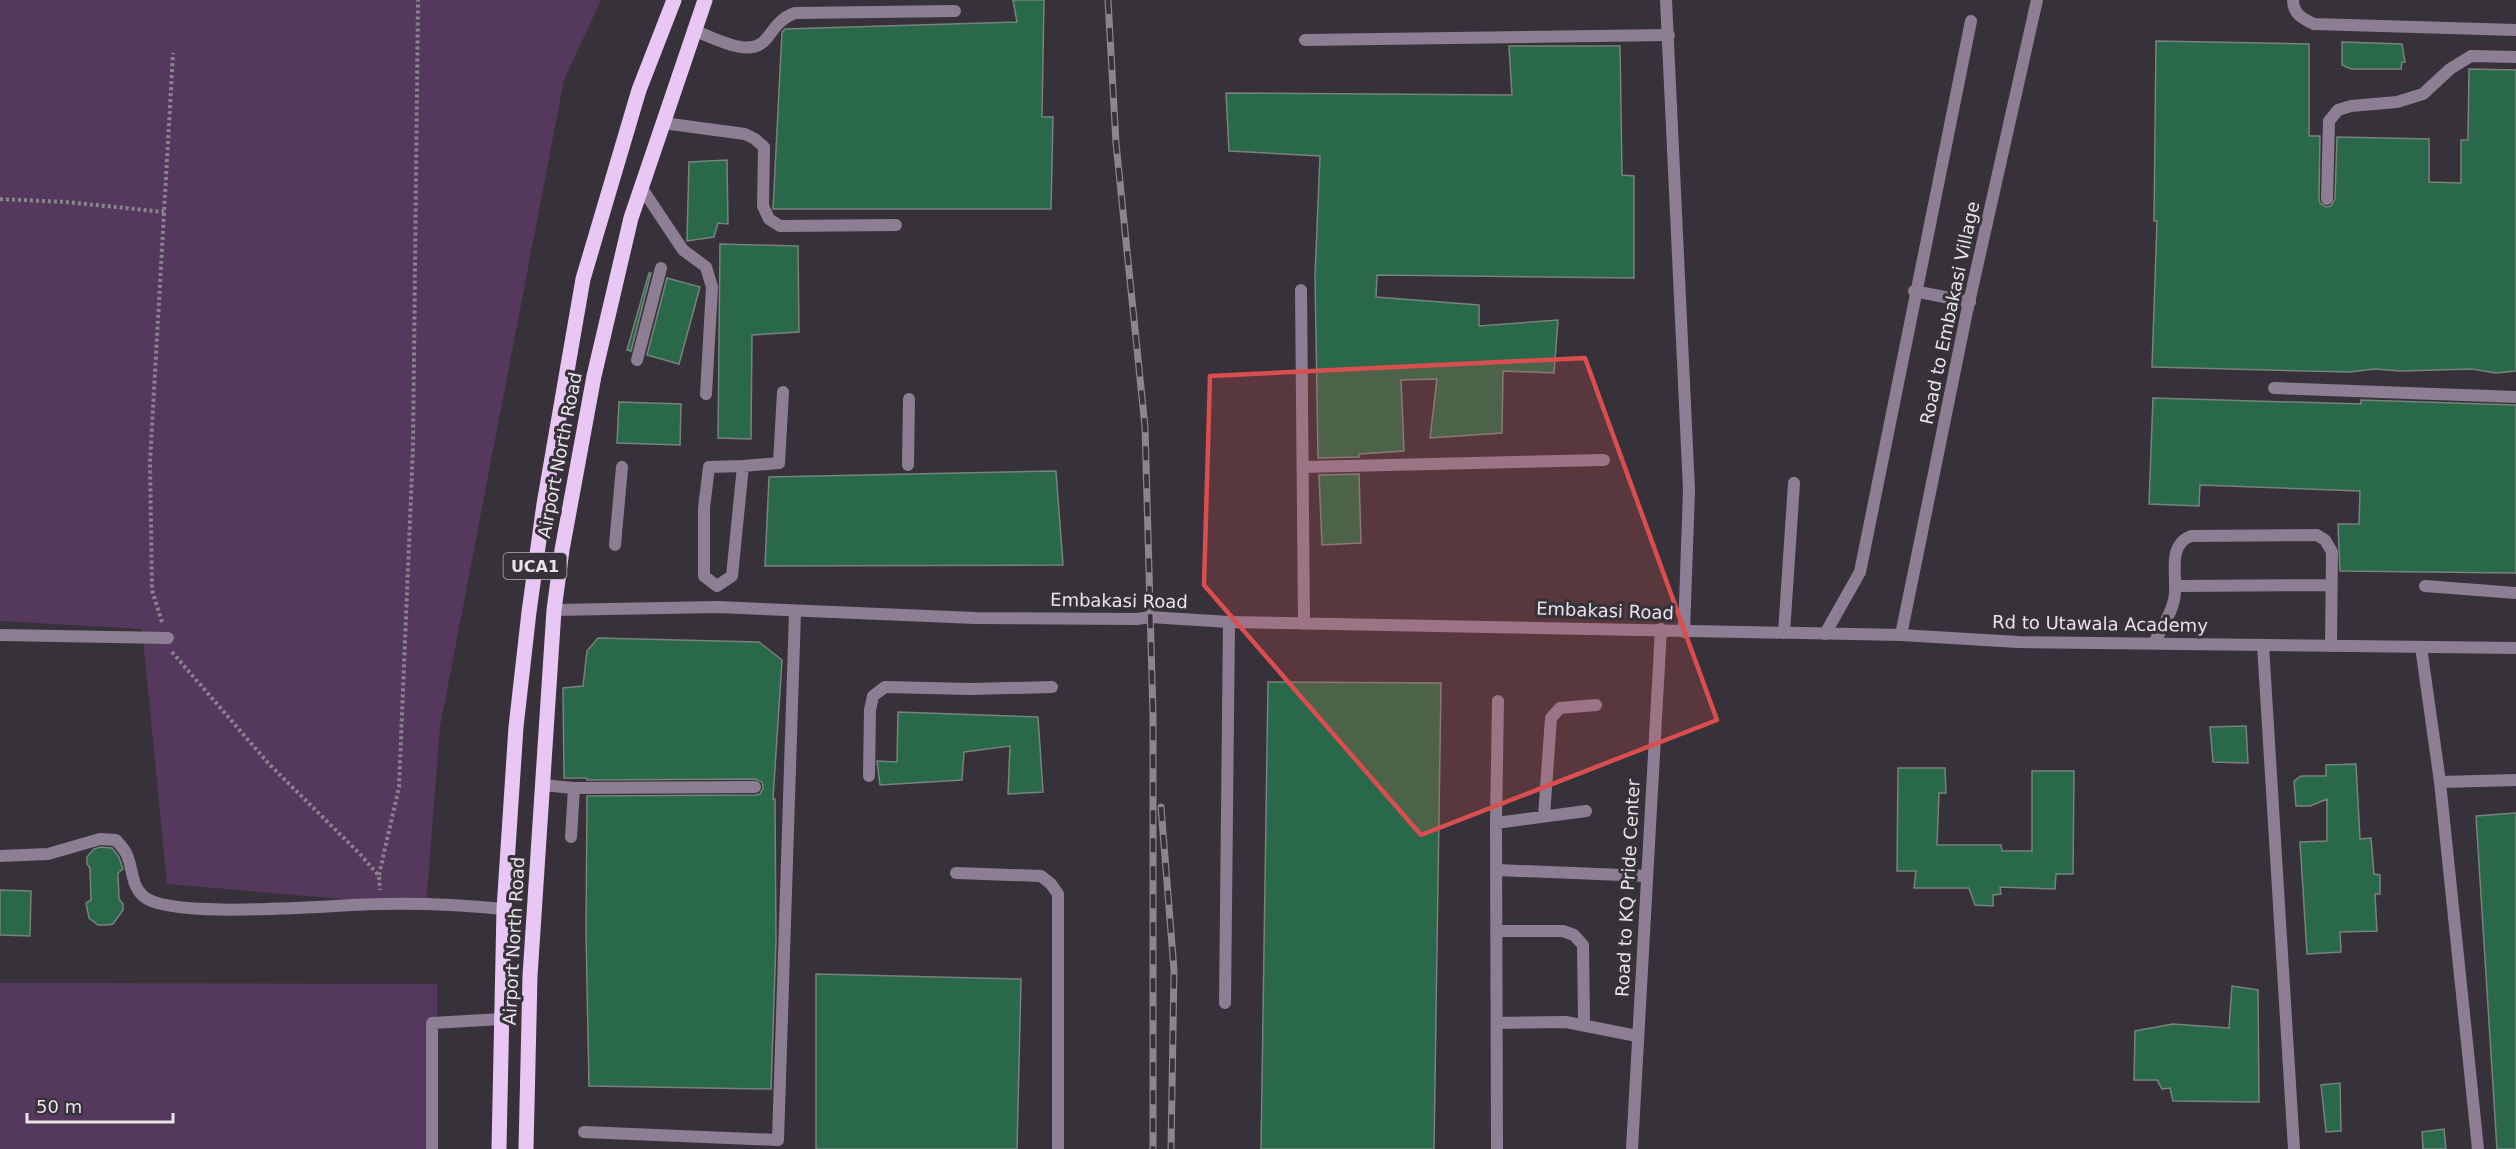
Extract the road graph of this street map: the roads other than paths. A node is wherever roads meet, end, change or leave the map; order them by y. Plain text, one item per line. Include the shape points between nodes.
1 (674, 0) edge
2 (705, 0) edge
3 (1666, 0) edge
4 (2037, 0) edge
5 (2293, 0) edge
6 (941, 6) edge
7 (955, 11) dead end
8 (1971, 21) dead end
9 (693, 30) junction
10 (2516, 30) edge
11 (1669, 34) junction
12 (1305, 40) dead end
13 (2516, 57) edge
14 (663, 123) junction
15 (641, 187) junction
16 (2327, 199) dead end
17 (896, 225) dead end
18 (661, 268) dead end
19 (1301, 290) dead end
20 (1914, 291) junction
21 (1970, 302) junction
22 (637, 360) dead end
23 (2274, 388) dead end
24 (783, 392) dead end
25 (706, 394) dead end
26 (2516, 397) edge
27 (909, 399) dead end
28 (1604, 460) dead end
29 (908, 465) dead end
30 (743, 466) junction
31 (622, 467) dead end
32 (1303, 467) junction
33 (1794, 483) dead end
34 (615, 545) dead end
35 (2331, 585) junction
36 (717, 586) junction
37 (2176, 586) junction
38 (2425, 586) dead end
39 (2516, 593) edge
40 (717, 607) junction
41 (554, 610) junction
42 (795, 612) junction
43 (1228, 622) junction
44 (1304, 624) junction
45 (1661, 629) junction
46 (1684, 632) junction
47 (1784, 633) junction
48 (1825, 634) junction
49 (0, 635) edge
50 (1901, 635) junction
51 (168, 638) road end
52 (2154, 643) junction
53 (2263, 645) junction
54 (2331, 646) junction
55 (2421, 647) junction
56 (2516, 648) edge
57 (1052, 687) dead end
58 (1498, 701) dead end
59 (1596, 705) dead end
60 (869, 776) dead end
61 (2516, 780) edge
62 (2440, 782) junction
63 (542, 785) junction
64 (754, 787) dead end
65 (574, 788) junction
66 (1586, 811) dead end
67 (1544, 816) junction
68 (1496, 823) junction
69 (571, 837) dead end
70 (0, 856) edge
71 (1497, 870) junction
72 (956, 873) dead end
73 (1647, 876) junction
74 (504, 909) junction
75 (1496, 932) junction
76 (1225, 1003) dead end
77 (502, 1019) junction
78 (1584, 1020) dead end
79 (1497, 1023) junction
80 (1637, 1036) junction
81 (584, 1132) dead end
82 (432, 1149) edge
83 (500, 1149) edge
84 (526, 1149) edge
85 (1058, 1149) edge
86 (1497, 1149) edge
87 (1632, 1149) edge
88 (2294, 1149) edge
89 (2478, 1149) edge

1 - 74 main road, Airport North Road / UCA1 via 639,90 583,279 529,612 516,727
2 - 9 main road, Airport North Road / UCA1
3 - 11 street
4 - 21 street, Road to Embakasi Village
5 - 10 street via 2300,17 2314,24
6 - 7 street
6 - 9 street via 795,13 783,18 762,45 754,49
8 - 20 street
9 - 14 main road, Airport North Road / UCA1
11 - 12 street
11 - 46 street via 1689,490
13 - 16 street via 2471,56 2423,94 2397,102 2338,110 2329,121
14 - 15 main road, Airport North Road / UCA1
14 - 17 street via 745,134 755,139 764,147 764,206 769,219 780,226
15 - 25 street via 683,250 706,267 712,288
15 - 41 main road, Airport North Road / UCA1 via 594,376
18 - 22 street
19 - 32 street
20 - 21 street
20 - 48 street via 1860,572
21 - 50 street, Road to Embakasi Village
23 - 26 street
24 - 30 street via 779,463
27 - 29 street
28 - 32 street
30 - 36 street via 732,576
30 - 36 street via 709,468 704,576
31 - 34 street
32 - 44 street
33 - 47 street
35 - 37 street
35 - 37 street via 2332,552 2325,540 2317,536 2191,536 2178,545 2175,554
35 - 54 street
36 - 40 street
37 - 52 street via 2168,616
38 - 39 street
40 - 41 street, Embakasi Road
40 - 42 street, Embakasi Road
41 - 63 main road, Airport North Road / UCA1
42 - 43 street, Embakasi Road
42 - 81 street via 778,1140
43 - 44 street, Embakasi Road
43 - 76 street
44 - 45 street, Embakasi Road
45 - 46 street, Embakasi Road
45 - 73 street, Road to KQ Pride Center
46 - 47 street, Rd to Utawala Academy
47 - 48 street, Rd to Utawala Academy
48 - 50 street, Rd to Utawala Academy
49 - 51 street
50 - 52 street, Rd to Utawala Academy via 2018,642
52 - 53 street, Rd to Utawala Academy
53 - 54 street, Rd to Utawala Academy
53 - 88 street
54 - 55 street, Rd to Utawala Academy
55 - 56 street, Rd to Utawala Academy
55 - 62 street
57 - 60 street via 885,687 873,696 870,710
58 - 68 street
59 - 67 street via 1560,708 1551,718
61 - 62 street
62 - 89 street
63 - 65 street
63 - 84 main road, Airport North Road / UCA1 via 530,976
64 - 65 street
65 - 69 street
66 - 67 street
67 - 68 street
68 - 71 street
70 - 74 street via 48,854 100,839 116,840 127,854 134,885 144,897 162,905 196,910 381,904
71 - 73 street
71 - 75 street
72 - 85 street via 1041,876 1058,894
73 - 80 street, Road to KQ Pride Center
74 - 77 main road, Airport North Road / UCA1
75 - 78 street via 1563,931 1574,935 1583,945
75 - 79 street
77 - 82 street via 432,1023
77 - 83 main road, Airport North Road / UCA1
79 - 80 street via 1566,1022
79 - 86 street
80 - 87 street, Road to KQ Pride Center

